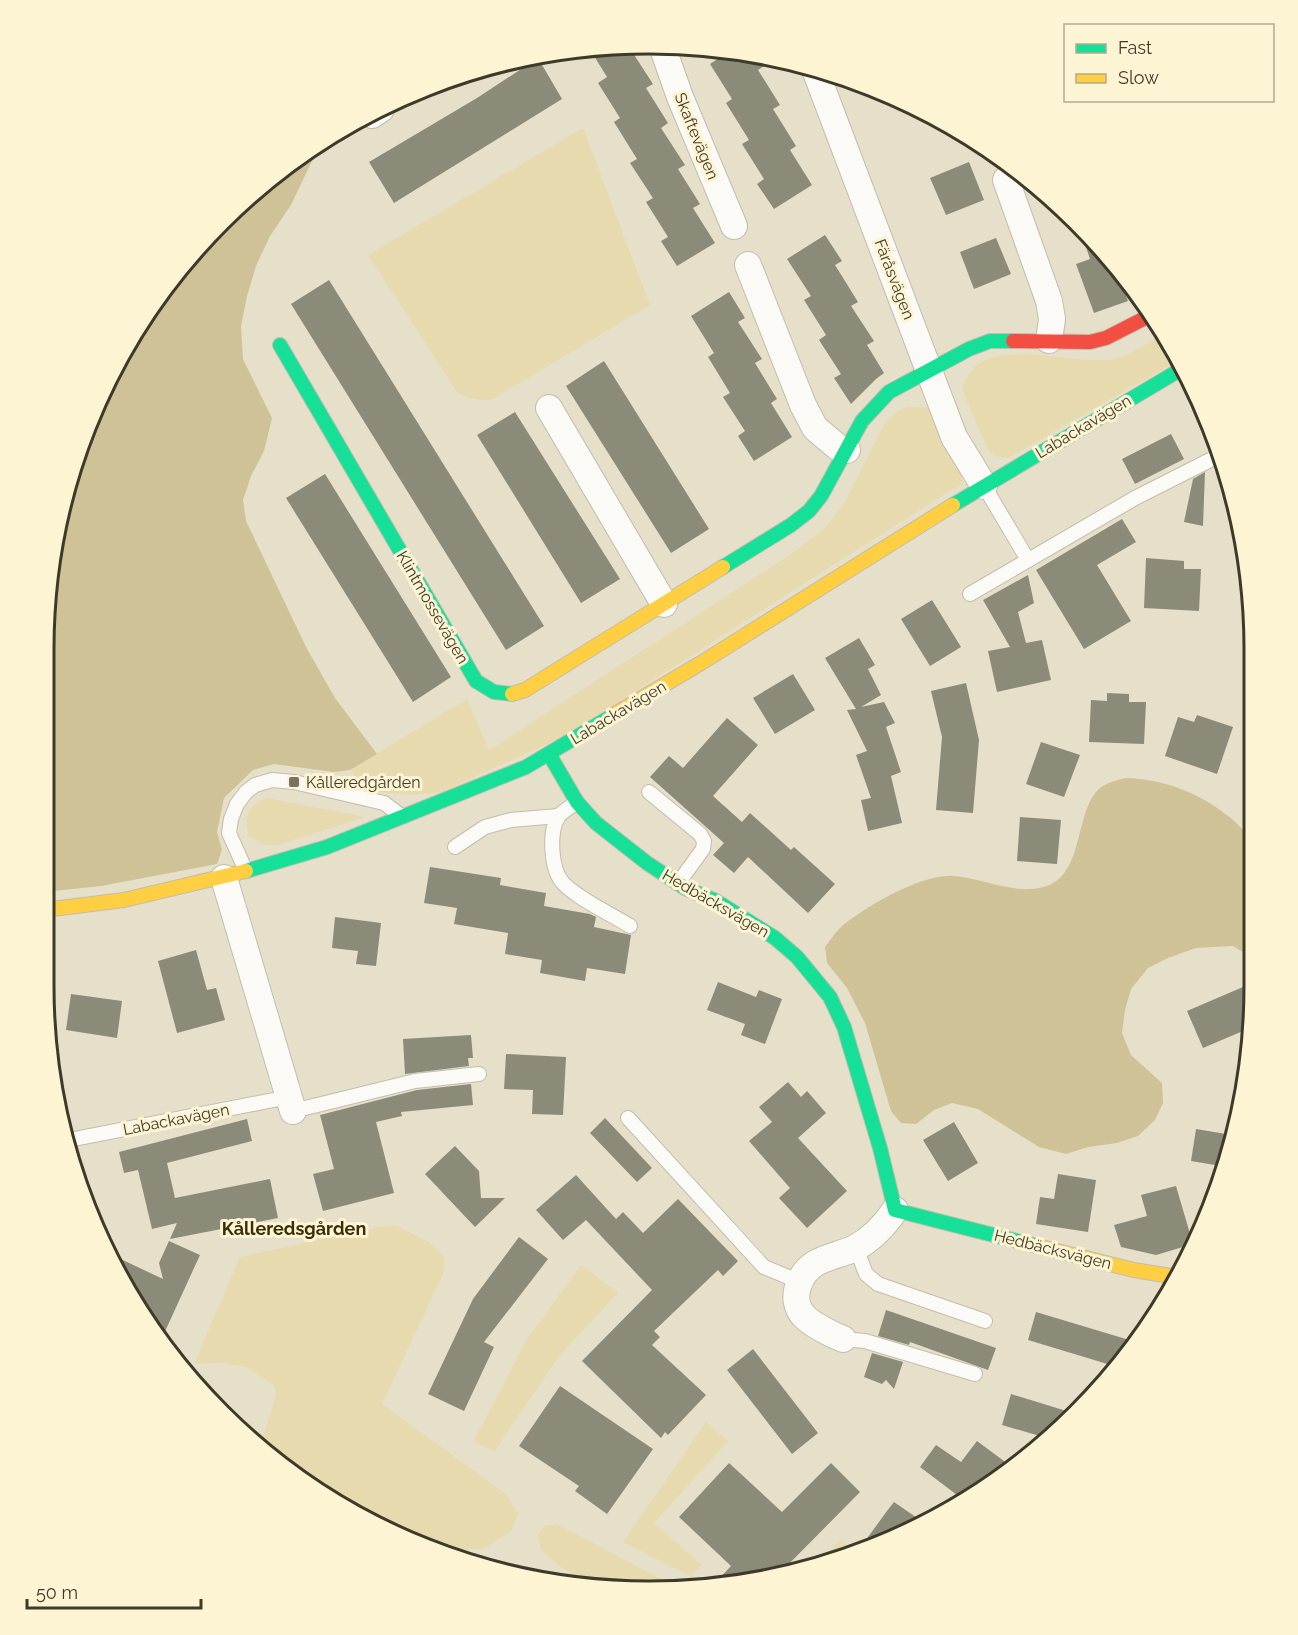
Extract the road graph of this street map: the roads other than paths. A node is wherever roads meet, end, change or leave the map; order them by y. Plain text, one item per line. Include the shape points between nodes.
1 (665, 54) edge
2 (819, 79) edge
3 (1006, 180) dead end
4 (734, 226) dead end
5 (748, 265) dead end
6 (1144, 319) edge
7 (1049, 339) junction
8 (280, 345) dead end
9 (930, 371) junction
10 (1175, 372) edge
11 (549, 408) dead end
12 (847, 450) junction
13 (1212, 459) edge
14 (984, 486) junction
15 (1028, 560) junction
16 (970, 594) dead end
17 (664, 604) junction
18 (549, 754) junction
19 (649, 792) dead end
20 (577, 802) junction
21 (558, 816) junction
22 (404, 818) junction
23 (455, 848) dead end
24 (235, 874) junction
25 (678, 882) junction
26 (54, 909) edge
27 (630, 926) dead end
28 (479, 1074) dead end
29 (291, 1104) junction
30 (628, 1118) dead end
31 (74, 1139) edge
32 (895, 1210) junction
33 (856, 1248) junction
34 (1169, 1276) edge
35 (798, 1281) junction
36 (985, 1321) dead end
37 (843, 1339) joint
38 (975, 1374) dead end

1 - 4 street, Skaftevägen
2 - 9 street, Färåsvägen
3 - 7 street via 1049,301
5 - 12 street via 815,428 840,449
6 - 7 street, Klintmossevägen via 1106,339
7 - 9 street, Klintmossevägen via 990,341
8 - 17 street, Klintmossevägen via 476,681 491,693 512,695 525,690
9 - 12 street, Klintmossevägen via 889,392 862,421
9 - 14 street, Färåsvägen via 954,437
10 - 14 street, Labackavägen
11 - 17 street
12 - 17 street, Klintmossevägen via 822,496 809,511
13 - 15 lane via 1134,498
14 - 15 lane
14 - 18 street, Labackavägen
15 - 16 lane
18 - 20 street, Hedbäcksvägen
18 - 22 street, Labackavägen
19 - 25 lane via 700,834 704,842
20 - 21 lane
20 - 25 street, Hedbäcksvägen via 624,846
21 - 23 lane via 511,820 485,827
21 - 27 lane via 551,839 554,866 561,882
22 - 24 street, Labackavägen via 327,847
22 - 24 lane via 384,803 294,782 272,780 255,785 237,804 231,819 229,833
24 - 26 street, Labackavägen via 124,900
24 - 29 street
25 - 32 street, Hedbäcksvägen via 775,938 797,957 830,997 844,1027
28 - 29 lane, Labackavägen via 415,1081
29 - 31 lane, Labackavägen
30 - 35 lane via 764,1267
32 - 33 street via 884,1227
32 - 34 street, Hedbäcksvägen
33 - 35 street via 815,1263
33 - 36 lane via 866,1274 878,1284
35 - 37 street via 796,1297 803,1315
37 - 38 lane via 865,1341

